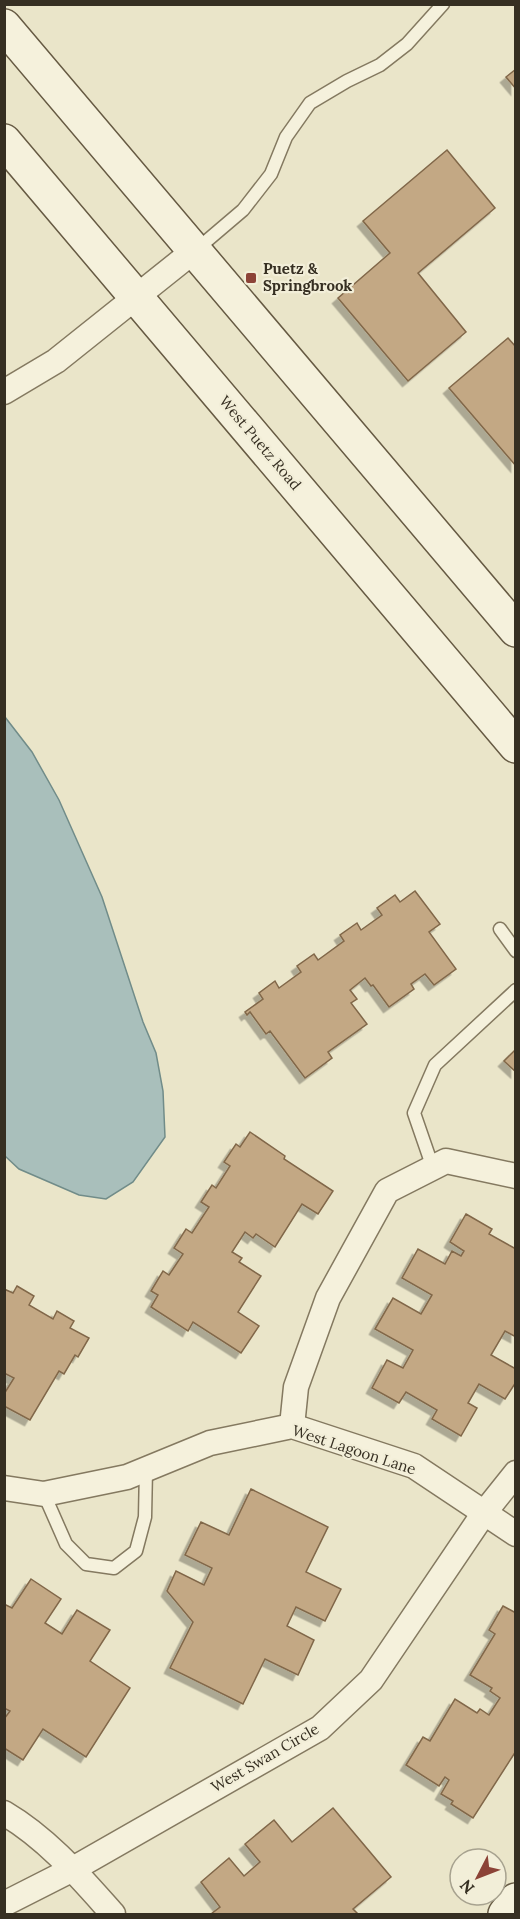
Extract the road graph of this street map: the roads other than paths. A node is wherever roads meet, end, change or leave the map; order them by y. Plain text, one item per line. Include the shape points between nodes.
1 (443, 4) edge
2 (4, 26) edge
3 (4, 141) edge
4 (195, 250) junction
5 (138, 297) junction
6 (4, 392) edge
7 (516, 630) edge
8 (516, 746) edge
9 (500, 929) dead end
10 (516, 951) edge
11 (516, 990) edge
12 (433, 1168) junction
13 (516, 1176) edge
14 (292, 1426) junction
15 (146, 1469) junction
16 (516, 1473) edge
17 (4, 1488) edge
18 (44, 1494) junction
19 (484, 1513) junction
20 (516, 1534) edge
21 (4, 1814) edge
22 (73, 1869) junction
23 (516, 1900) edge
24 (4, 1904) edge
25 (113, 1914) edge
26 (505, 1914) edge

1 - 4 lane via 407,44 380,66 310,103 286,137 271,174 243,210
2 - 4 street
3 - 5 street, West Puetz Road
4 - 5 street
4 - 7 street
5 - 6 street via 56,361
5 - 8 street, West Puetz Road
9 - 10 lane
11 - 12 lane via 435,1065 414,1113
12 - 13 street via 446,1161
12 - 14 street via 387,1191 328,1298 296,1387
14 - 15 street, West Lagoon Lane via 210,1443
14 - 19 street, West Lagoon Lane via 414,1466
15 - 18 street, West Lagoon Lane via 127,1477
15 - 18 lane via 145,1518 136,1551 114,1568 86,1564 66,1544
16 - 19 street, West Swan Circle
17 - 18 street, West Lagoon Lane
19 - 20 street, West Lagoon Lane
19 - 22 street, West Swan Circle via 370,1680 320,1728
21 - 22 street via 26,1826
22 - 24 street, West Swan Circle
22 - 25 street
23 - 26 street

